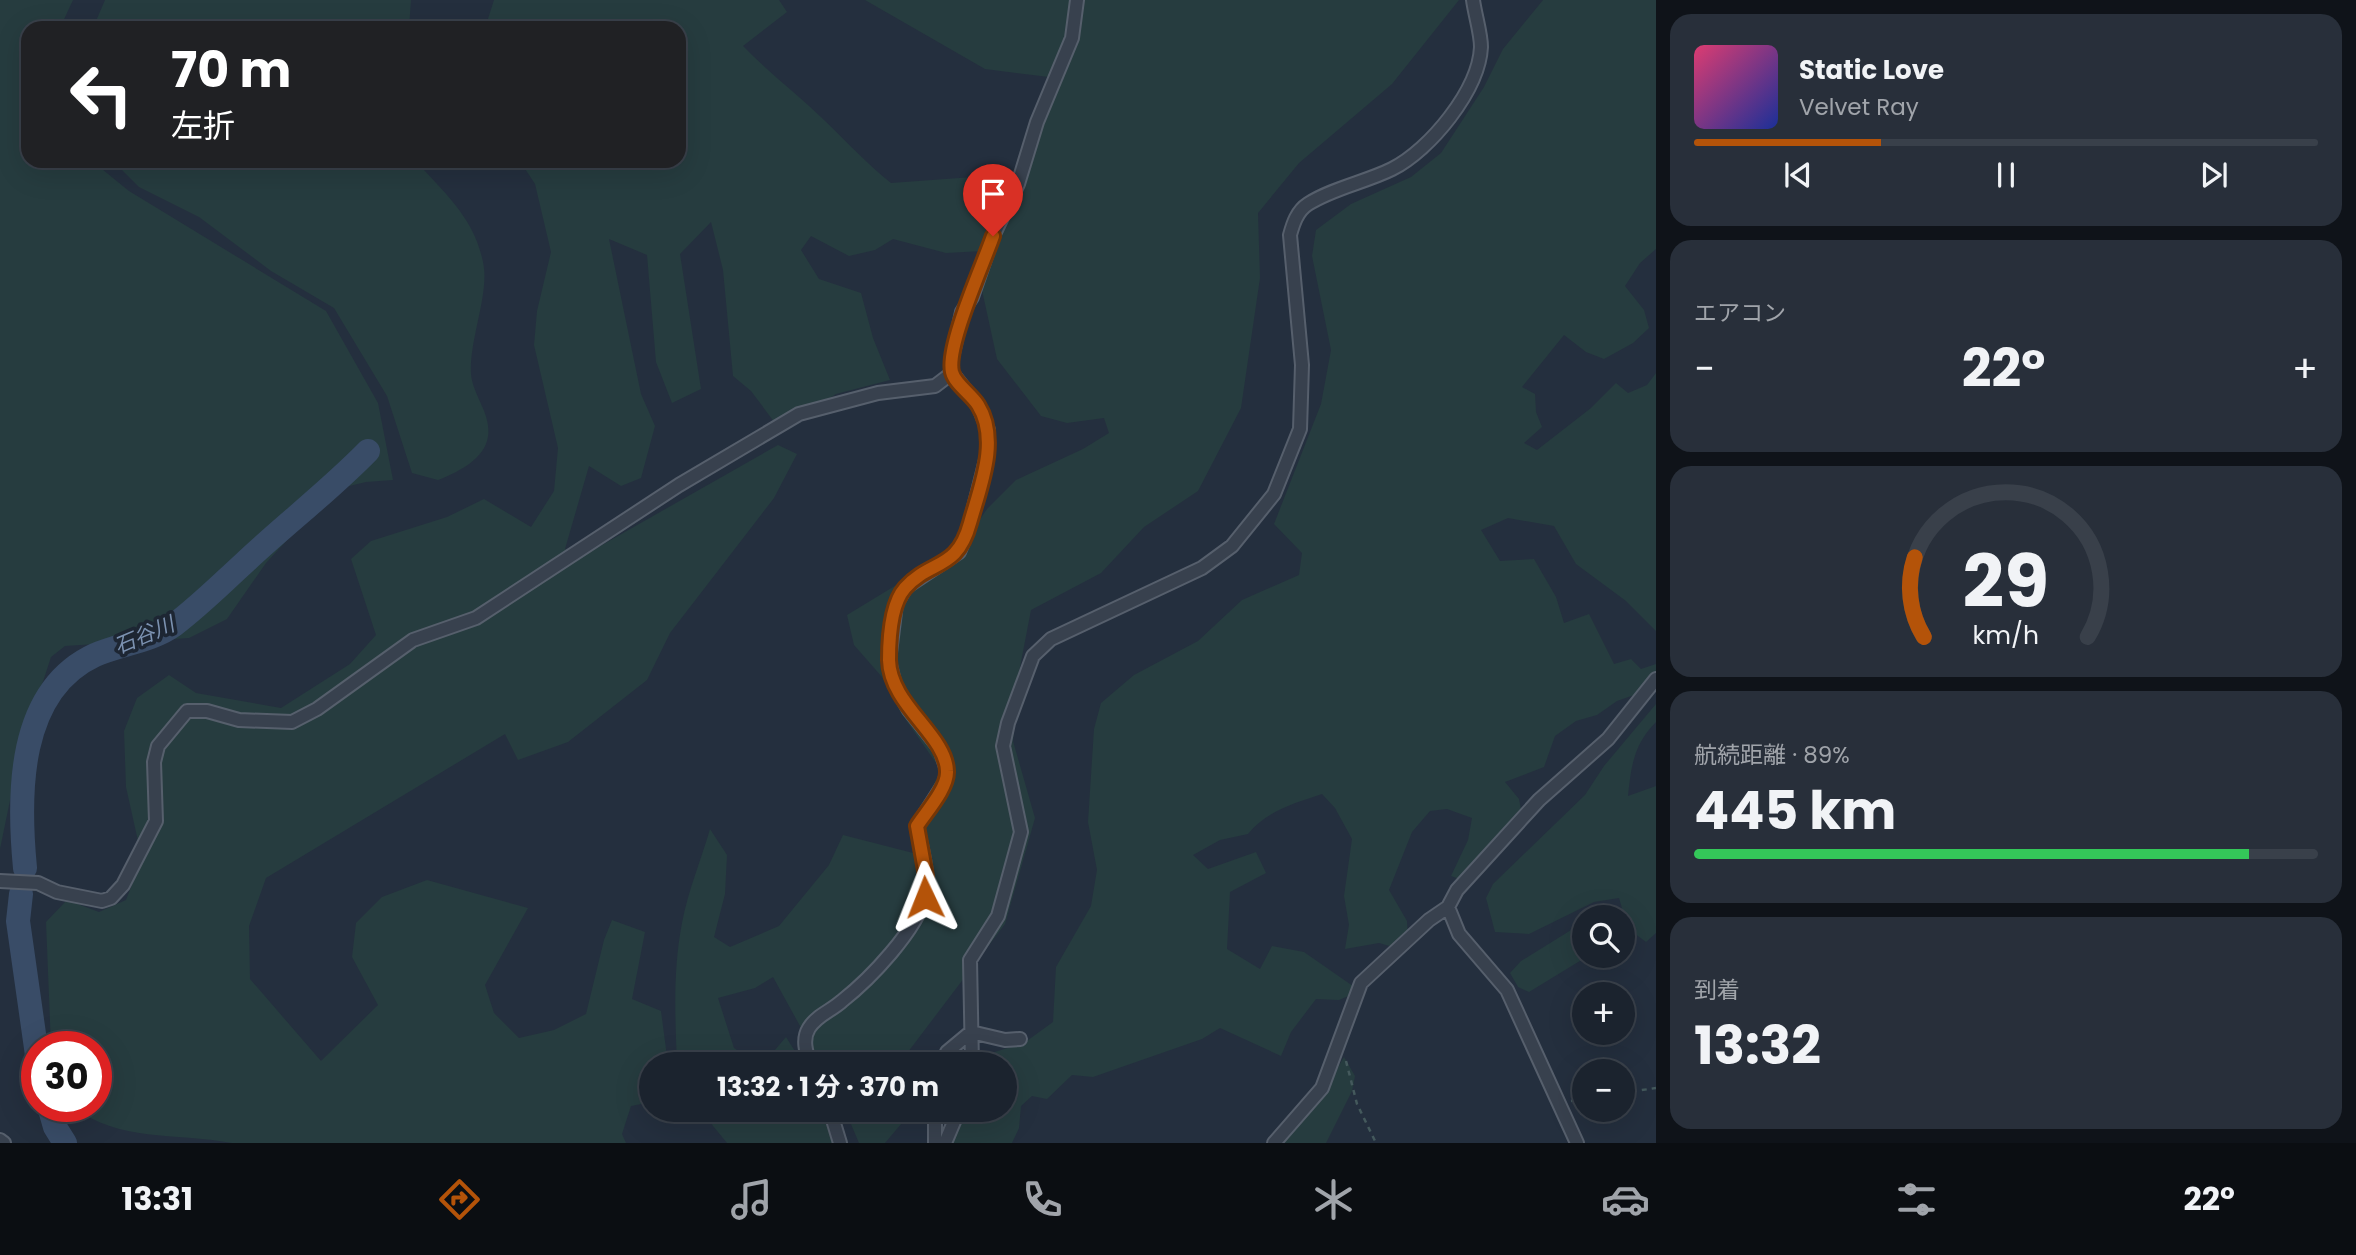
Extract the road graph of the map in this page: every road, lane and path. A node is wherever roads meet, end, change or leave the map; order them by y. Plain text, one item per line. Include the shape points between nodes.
1 (1077, 0) edge
2 (1473, 0) edge
3 (952, 373) junction
4 (1656, 679) edge
5 (0, 881) edge
6 (1448, 907) junction
7 (971, 1032) junction
8 (1020, 1039) dead end
9 (1340, 1042) junction
10 (805, 1052) edge
11 (947, 1052) edge
12 (972, 1052) edge
13 (1656, 1088) edge
14 (1635, 1091) edge
15 (834, 1122) edge
16 (935, 1122) edge
17 (954, 1122) edge
18 (840, 1143) edge
19 (934, 1143) edge
20 (945, 1143) edge
21 (1274, 1143) edge
22 (1376, 1143) edge
23 (1577, 1143) edge

1 - 3 street via 1072,38 1037,122 1018,184 962,312
2 - 7 street via 1481,47 1474,82 1459,105 1422,146 1395,167 1307,204 1295,219 1290,235 1302,365 1300,429 1274,494 1231,546 1202,568 1051,639 1033,656 1003,746 1021,832 998,916 970,960
3 - 5 street via 935,386 878,393 799,414 679,485 476,618 413,640 292,722 239,720 187,711 158,746 154,762 156,821 123,885 111,898 102,901 57,892 38,883
3 - 10 street via 979,407 988,430 988,452 959,552 906,587 896,604 889,661 895,685 940,749 947,771 945,782 917,826 925,897 889,954 807,1030
4 - 6 street via 1608,739 1539,800 1457,890
6 - 9 street via 1361,983
6 - 23 street via 1459,934 1507,990
7 - 8 street
7 - 11 street
7 - 12 street
9 - 21 street via 1322,1088
9 - 22 path via 1357,1104
13 - 14 path
15 - 18 street
16 - 19 street
17 - 20 street

